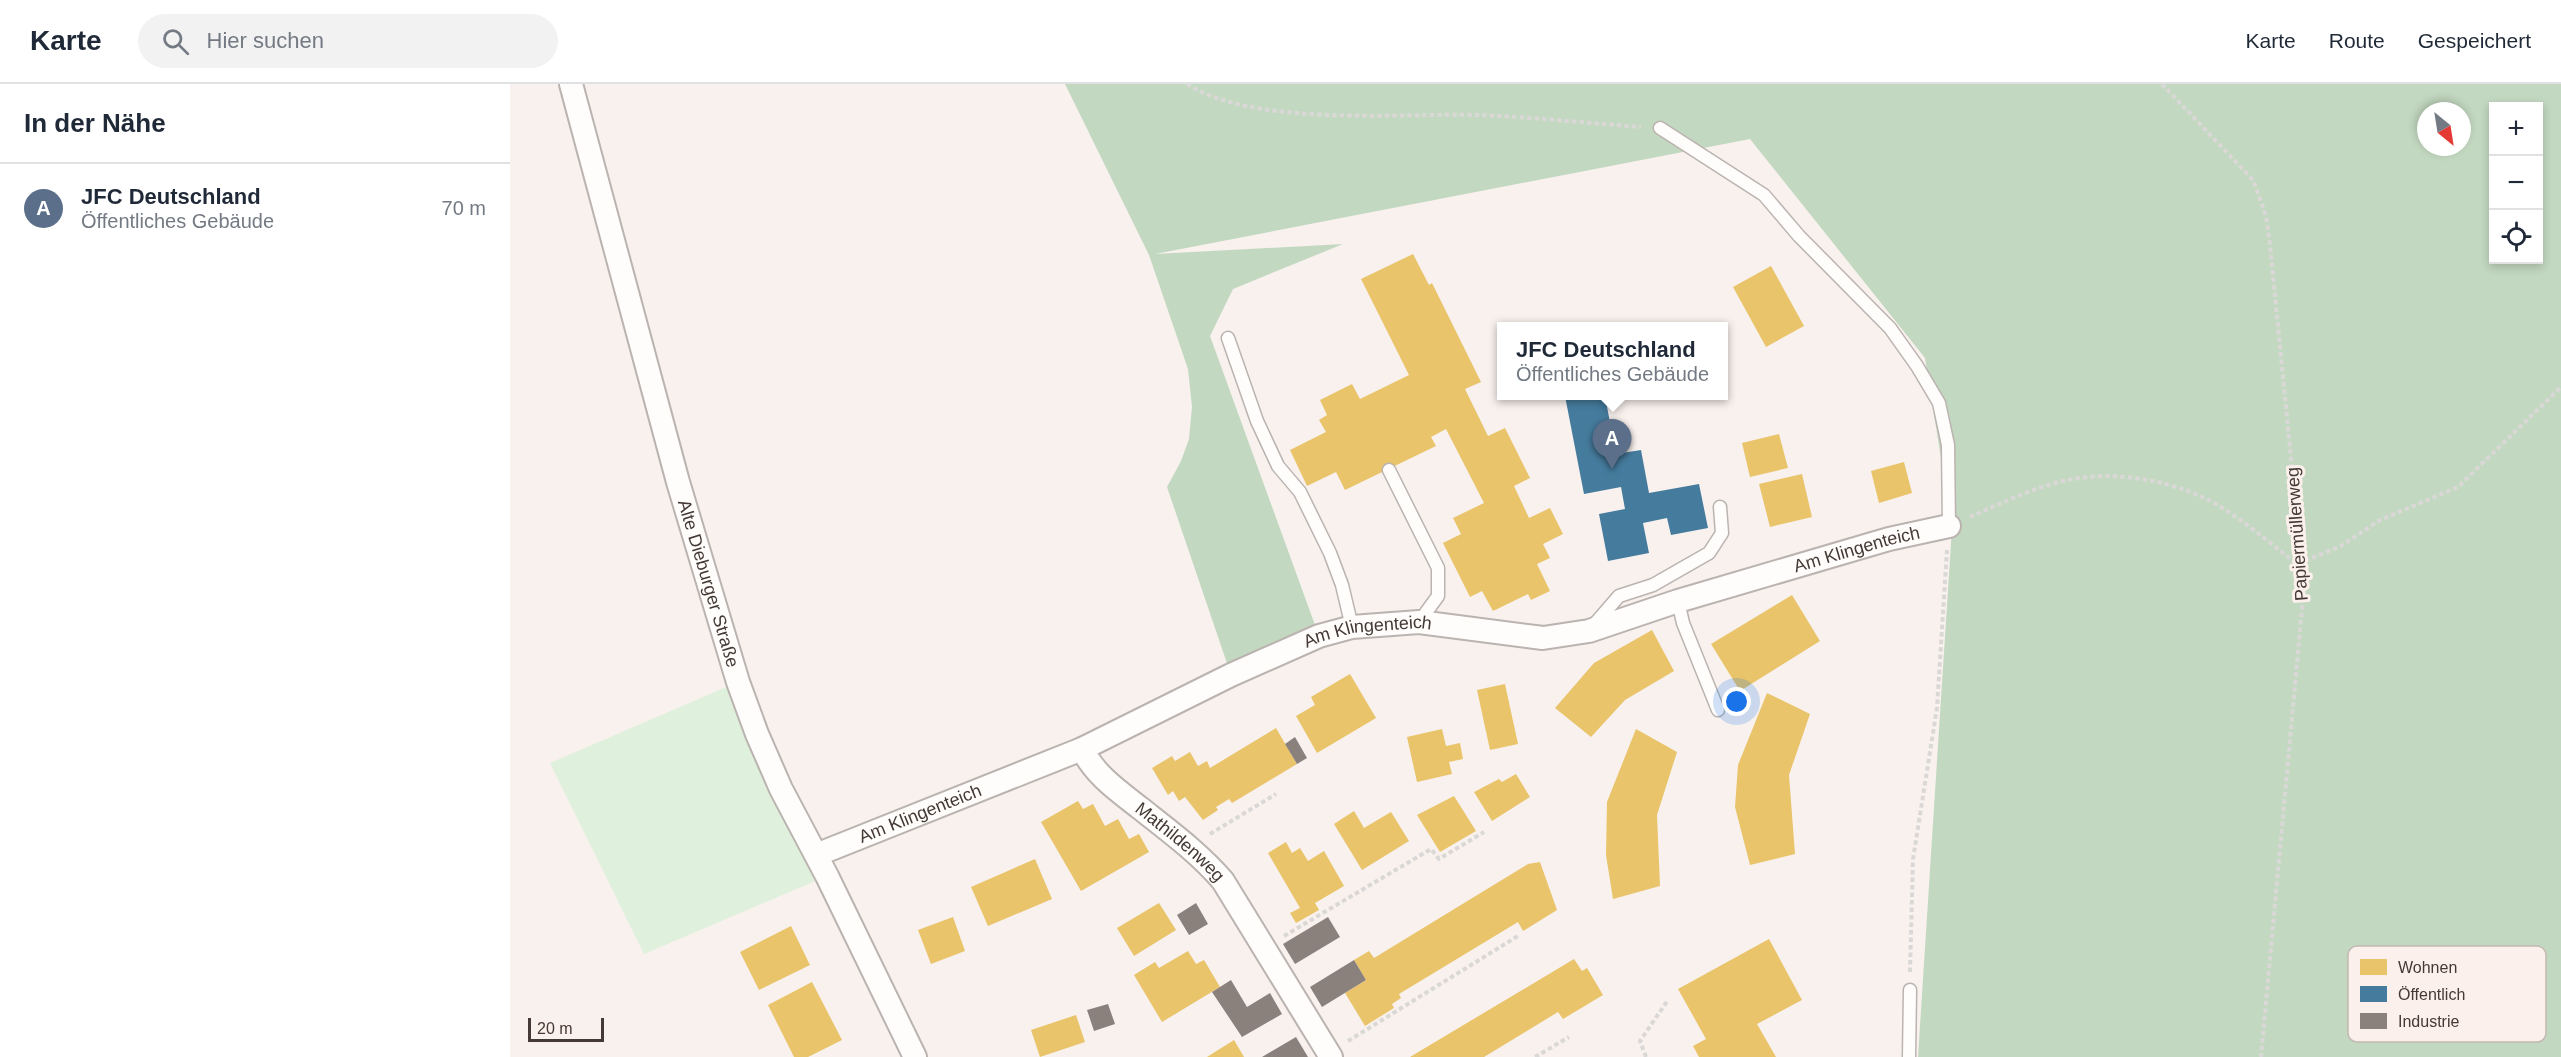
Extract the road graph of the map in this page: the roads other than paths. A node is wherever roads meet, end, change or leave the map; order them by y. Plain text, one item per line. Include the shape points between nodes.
1 (571, 84) edge
2 (1660, 128) road end
3 (1228, 338) dead end
4 (1389, 470) dead end
5 (1720, 507) dead end
6 (1949, 526) joint
7 (1678, 601) junction
8 (1419, 622) junction
9 (1352, 627) junction
10 (1589, 631) junction
11 (1718, 710) dead end
12 (1083, 748) junction
13 (816, 855) junction
14 (1910, 990) road end
15 (1330, 1055) edge
16 (915, 1057) edge
17 (1909, 1057) edge

1 - 13 street, Alte Dieburger Straße via 674,471 738,682 756,734
2 - 6 lane via 1764,195 1897,338 1939,403 1948,445
3 - 9 lane via 1257,421 1278,466 1300,492 1330,553
4 - 8 lane via 1438,568 1438,596
5 - 10 lane via 1722,533 1709,553 1653,585 1619,596
6 - 7 street, Am Klingenteich via 1889,539
7 - 10 street, Am Klingenteich
7 - 11 lane
8 - 9 street, Am Klingenteich
8 - 10 street, Am Klingenteich via 1543,638
9 - 12 street, Am Klingenteich via 1319,636 1231,675
12 - 13 street, Am Klingenteich
12 - 15 street, Mathildenweg via 1104,780 1209,864 1223,881
13 - 16 street, Alte Dieburger Straße
14 - 17 lane

